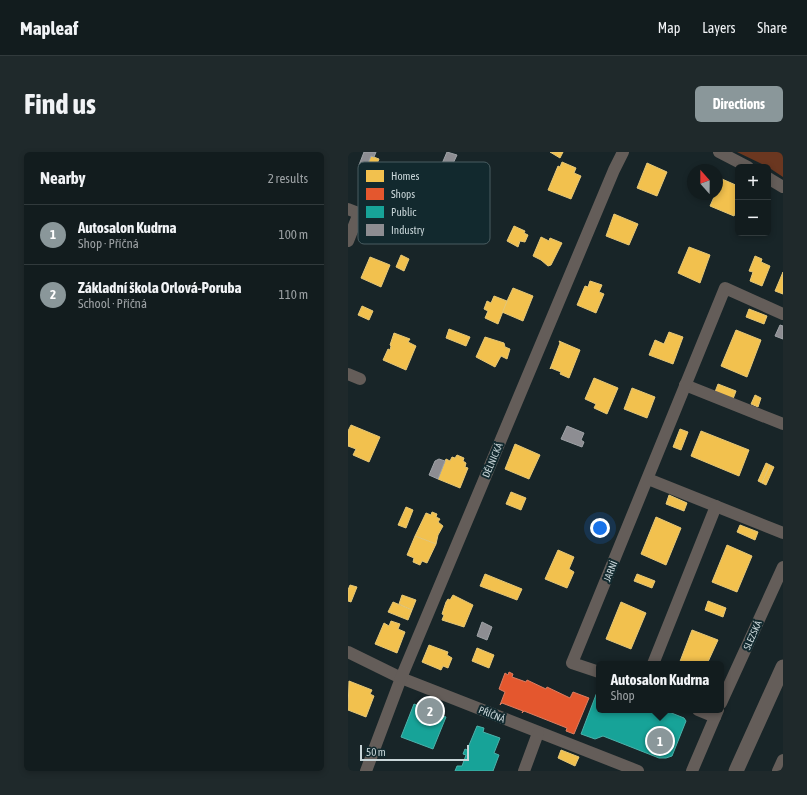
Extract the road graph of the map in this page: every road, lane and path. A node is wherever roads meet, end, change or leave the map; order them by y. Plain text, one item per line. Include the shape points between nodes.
1 (623, 152) edge
2 (719, 152) edge
3 (742, 164) edge
4 (771, 180) edge
5 (783, 187) edge
6 (354, 211) edge
7 (348, 241) edge
8 (783, 314) edge
9 (348, 374) edge
10 (360, 379) dead end
11 (685, 385) junction
12 (783, 424) edge
13 (648, 478) junction
14 (716, 506) junction
15 (783, 533) edge
16 (783, 567) edge
17 (348, 652) edge
18 (654, 661) edge
19 (783, 667) edge
20 (596, 671) edge
21 (401, 678) junction
22 (724, 697) edge
23 (716, 713) edge
24 (538, 733) junction
25 (783, 760) edge
26 (366, 771) edge
27 (524, 771) edge
28 (638, 771) edge
29 (692, 771) edge
30 (736, 771) edge
31 (778, 771) edge

1 - 21 street, DĚLNICKÁ
2 - 3 street
4 - 5 street
6 - 7 street
8 - 11 street, JARNÍ via 725,288
9 - 10 street
11 - 12 street
11 - 13 street, JARNÍ
13 - 14 street
13 - 20 street, JARNÍ via 572,663
14 - 15 street
14 - 18 street
16 - 22 street, SLEZSKÁ
17 - 21 street, PŘÍČNÁ
19 - 30 street
21 - 24 street, PŘÍČNÁ
21 - 26 street, DĚLNICKÁ
23 - 29 street
24 - 27 street
24 - 28 street, PŘÍČNÁ
25 - 31 street

